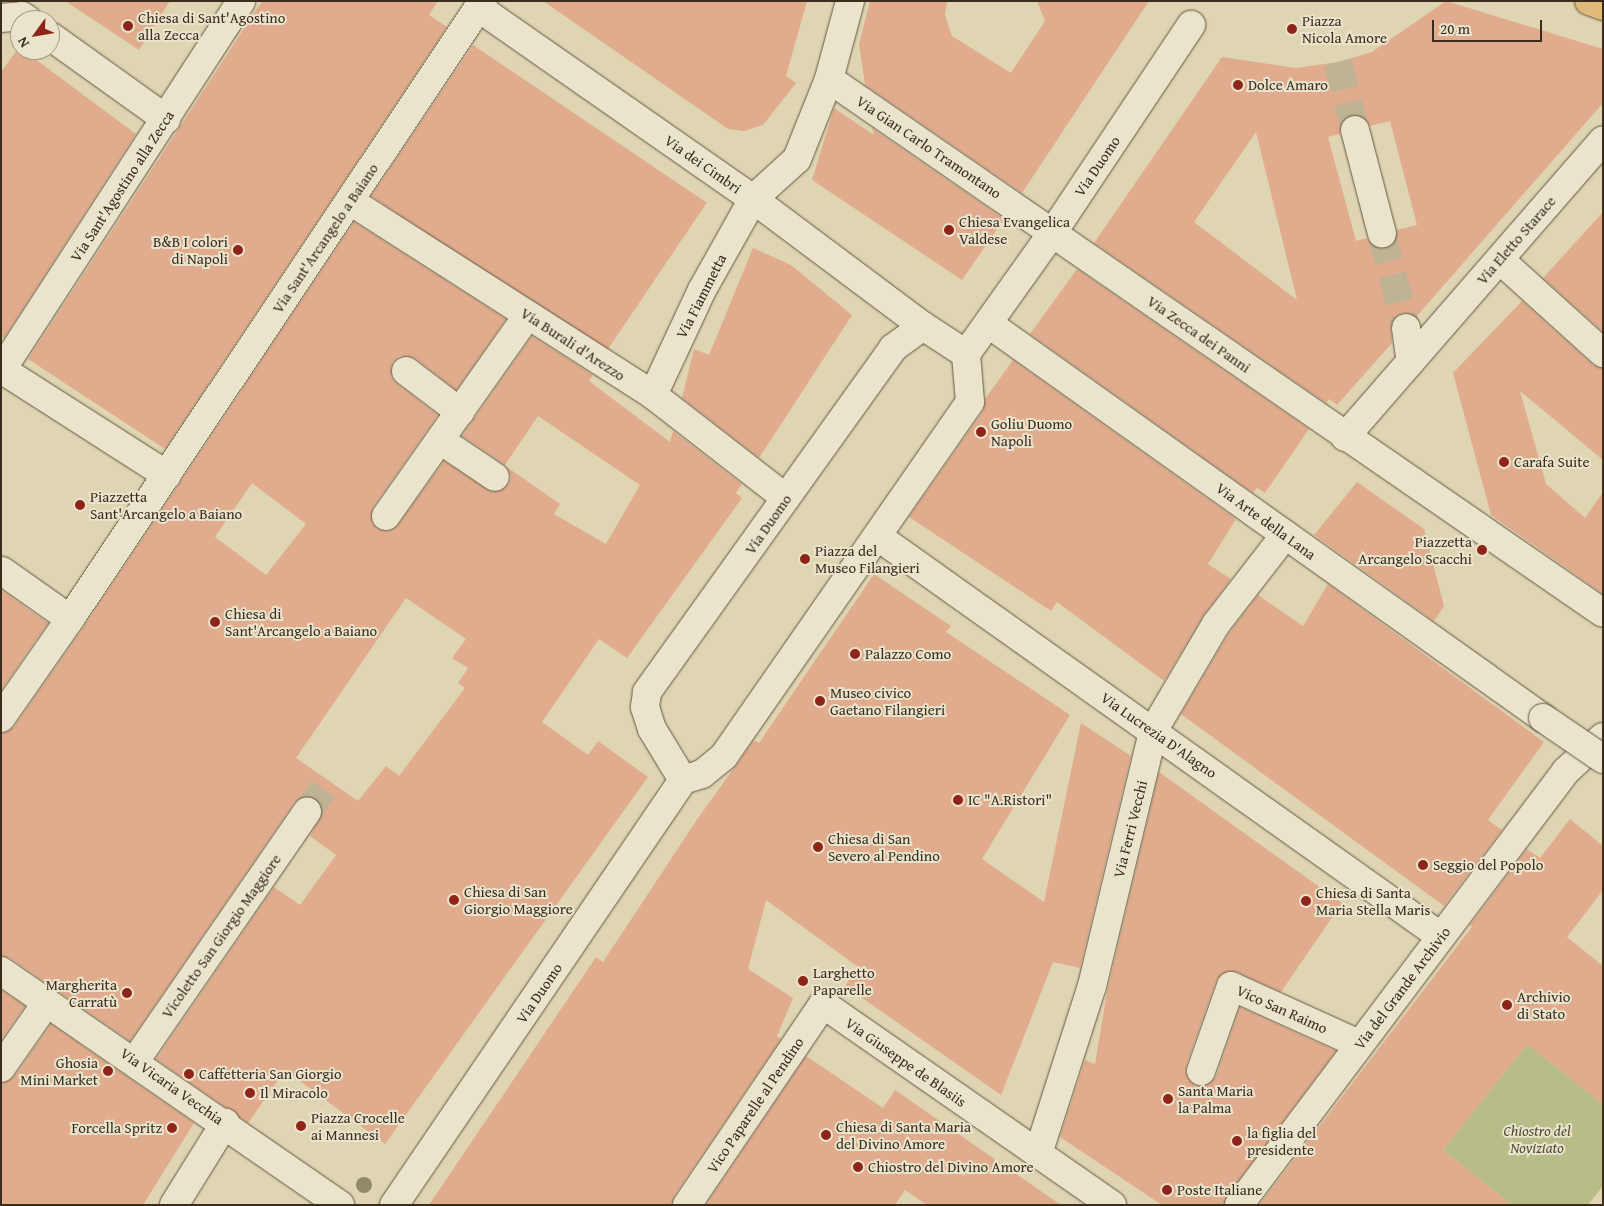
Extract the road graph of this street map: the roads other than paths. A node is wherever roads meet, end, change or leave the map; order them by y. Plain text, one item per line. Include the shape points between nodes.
1 (241, 1) edge
2 (850, 1) edge
3 (1589, 1) edge
4 (481, 4) edge
5 (1603, 6) edge
6 (1191, 25) dead end
7 (60, 43) edge
8 (829, 79) junction
9 (166, 119) junction
10 (1355, 130) tunnel mouth
11 (1603, 140) edge
12 (753, 199) junction
13 (350, 201) junction
14 (1053, 232) junction
15 (1382, 234) tunnel mouth
16 (1500, 260) junction
17 (528, 315) junction
18 (989, 324) junction
19 (923, 326) junction
20 (1406, 328) tunnel mouth
21 (1603, 353) edge
22 (966, 354) junction
23 (1411, 362) junction
24 (1, 370) edge
25 (406, 371) dead end
26 (653, 395) junction
27 (460, 412) junction
28 (1345, 437) junction
29 (440, 440) junction
30 (167, 475) junction
31 (495, 477) dead end
32 (786, 498) junction
33 (386, 516) dead end
34 (1285, 535) junction
35 (877, 536) junction
36 (2, 571) edge
37 (1603, 613) edge
38 (70, 619) junction
39 (1, 718) edge
40 (1153, 731) junction
41 (1603, 737) edge
42 (1603, 759) edge
43 (683, 780) junction
44 (308, 812) tunnel mouth
45 (1440, 936) junction
46 (1, 971) edge
47 (47, 1002) junction
48 (823, 1004) joint
49 (1359, 1044) junction
50 (135, 1060) junction
51 (1, 1068) edge
52 (1201, 1070) dead end
53 (225, 1123) junction
54 (1038, 1154) junction
55 (174, 1205) edge
56 (340, 1205) edge
57 (394, 1205) edge
58 (687, 1205) edge
59 (1112, 1205) edge
60 (1239, 1205) edge

1 - 9 street, Via Sant'Agostino alla Zecca
2 - 8 street, Via Fiammetta
3 - 5 main road
4 - 12 street, Via dei Cimbri
4 - 13 street, Via Sant'Arcangelo a Baiano
6 - 14 street, Via Duomo
7 - 9 street
8 - 12 street, Via Fiammetta via 796,159
8 - 14 street, Via Gian Carlo Tramontano
9 - 24 street, Via Sant'Agostino alla Zecca
10 - 15 street
11 - 16 street, Via Eletto Starace
12 - 19 street, Via dei Cimbri
12 - 26 street, Via Fiammetta via 702,290
13 - 17 street, Via Burali d'Arezzo
13 - 30 street, Via Sant'Arcangelo a Baiano
14 - 18 street, Via Duomo
14 - 28 street, Via Zecca dei Panni
16 - 21 street
16 - 23 street, Via Eletto Starace
17 - 26 street, Via Burali d'Arezzo
17 - 27 street
18 - 22 street, Via Duomo
18 - 34 street, Via Arte della Lana
19 - 22 street
19 - 32 street, Via Duomo via 893,348
20 - 23 street
22 - 35 street via 970,402
23 - 28 street, Via Eletto Starace
24 - 30 street
25 - 27 street
26 - 32 street, Via Burali d'Arezzo
27 - 29 street
28 - 37 street, Via Zecca dei Panni
29 - 31 street
29 - 33 street
30 - 38 street, Via Sant'Arcangelo a Baiano
32 - 43 street, Via Duomo via 648,692 645,707 652,729
34 - 40 street, Via Ferri Vecchi via 1216,624
34 - 42 street, Via Arte della Lana, bridge
35 - 40 street, Via Lucrezia D'Alagno
35 - 43 street via 724,756 702,774
36 - 38 street
38 - 39 street, Via Sant'Arcangelo a Baiano
40 - 45 street, Via Lucrezia D'Alagno
40 - 54 street, Via Ferri Vecchi via 1092,986
41 - 45 street, Via del Grande Archivio via 1566,772
43 - 57 street, Via Duomo
44 - 50 street, Vicoletto San Giorgio Maggiore
45 - 49 street, Via del Grande Archivio
46 - 47 street, Via Vicaria Vecchia
47 - 50 street, Via Vicaria Vecchia
47 - 51 street
48 - 54 street, Via Giuseppe de Blasiis
48 - 58 street, Vico Paparelle al Pendino
49 - 52 street, Vico San Raimo via 1231,986
49 - 60 street, Via del Grande Archivio
50 - 53 street, Via Vicaria Vecchia
53 - 55 street
53 - 56 street, Via Vicaria Vecchia
54 - 59 street, Via Giuseppe de Blasiis

